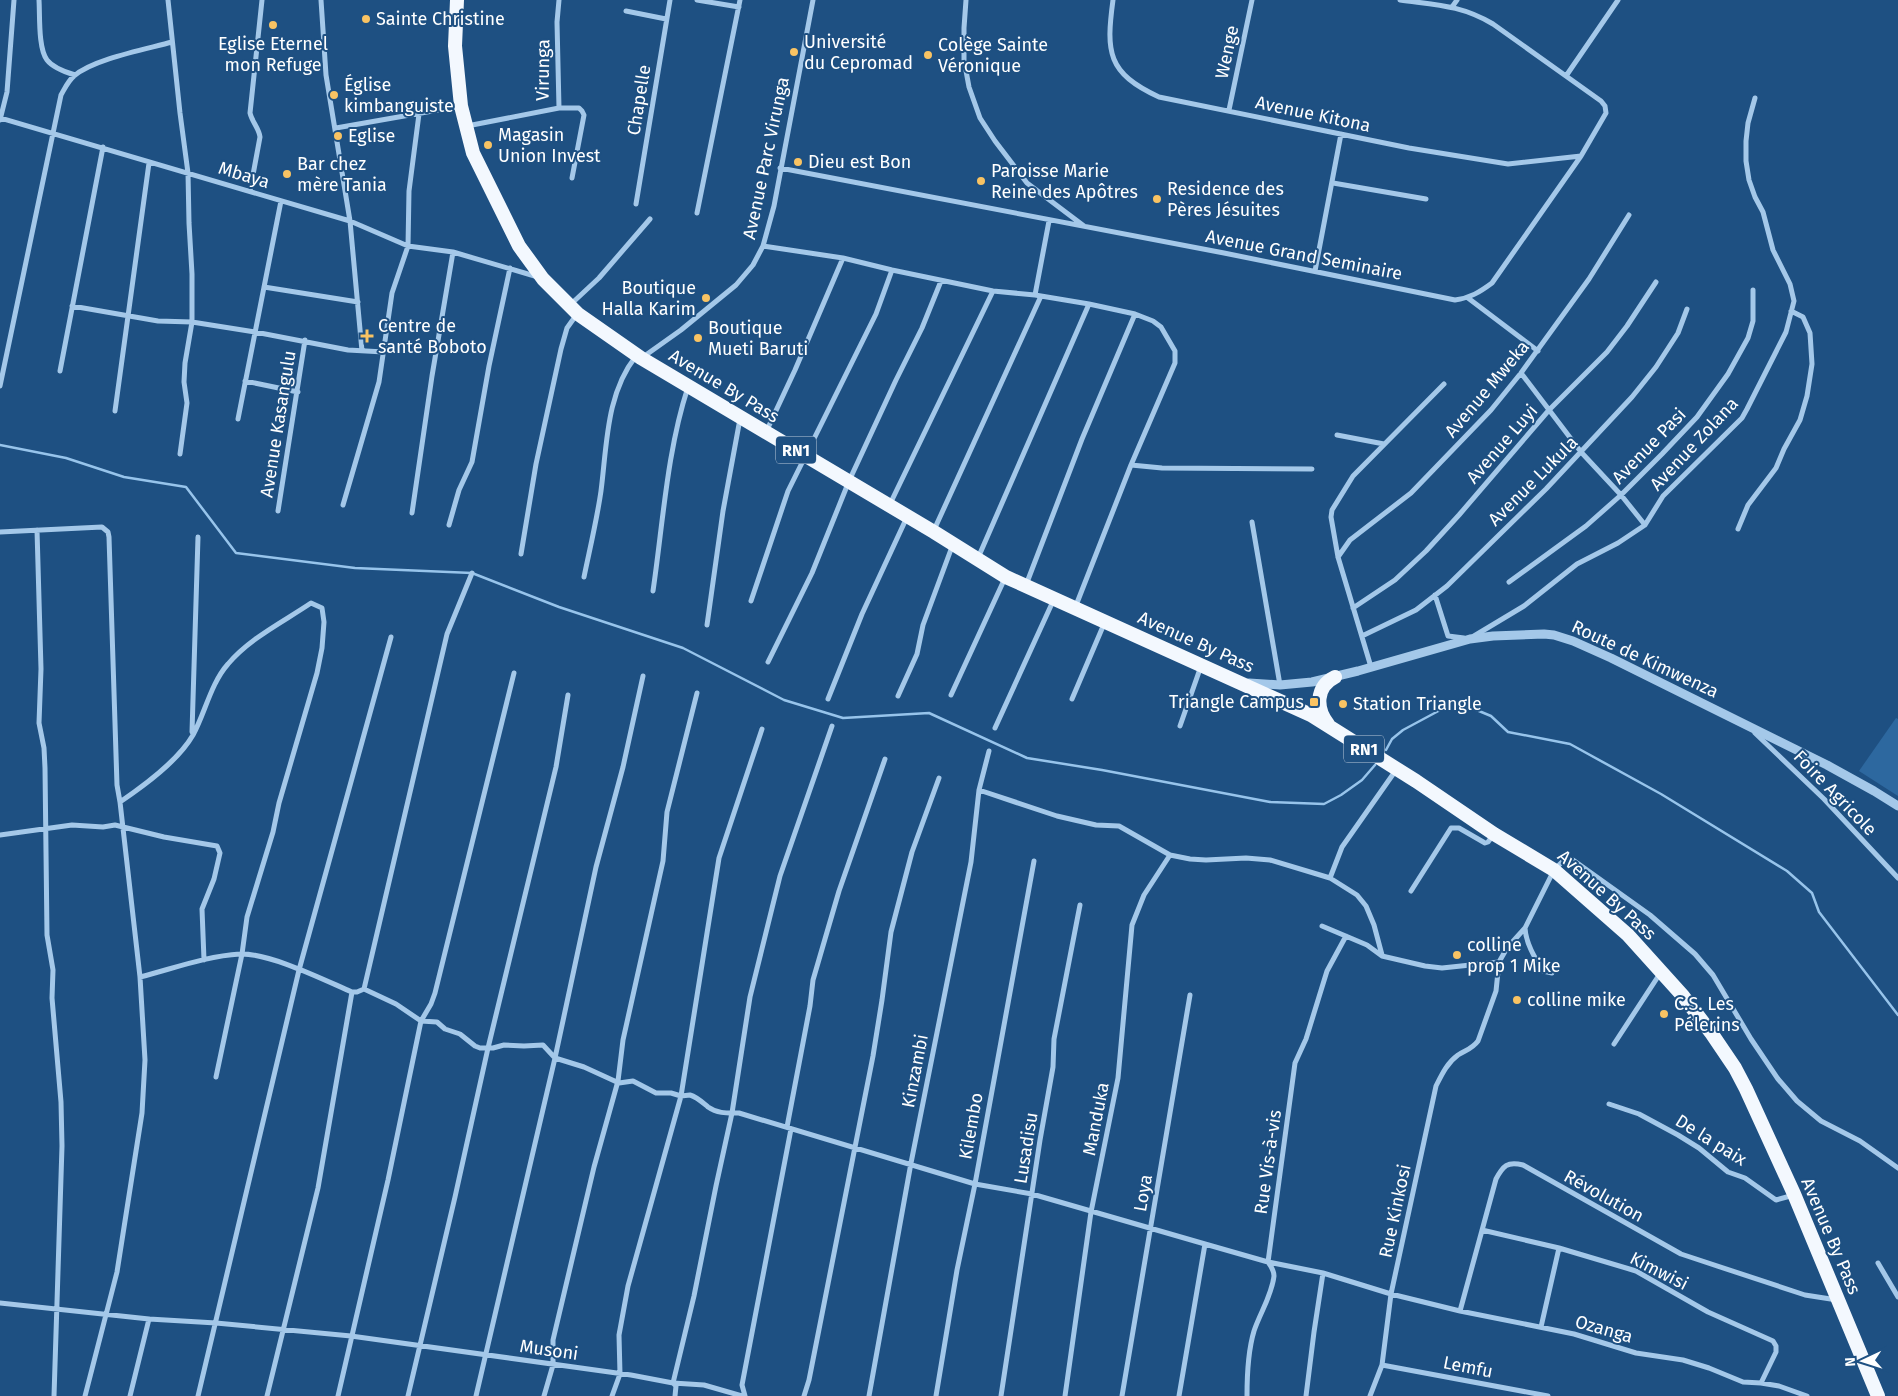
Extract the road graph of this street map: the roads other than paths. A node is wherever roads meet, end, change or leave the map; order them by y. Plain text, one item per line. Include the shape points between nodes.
1 (14, 0) edge
2 (39, 0) edge
3 (168, 0) edge
4 (262, 0) edge
5 (321, 0) edge
6 (457, 0) edge
7 (559, 0) edge
8 (670, 0) edge
9 (697, 0) edge
10 (740, 0) edge
11 (813, 0) edge
12 (966, 0) edge
13 (1113, 0) edge
14 (1252, 0) edge
15 (1400, 0) edge
16 (1457, 0) edge
17 (1618, 0) edge
18 (739, 7) junction
19 (1452, 7) junction
20 (626, 11) dead end
21 (666, 19) junction
22 (172, 42) junction
23 (75, 75) junction
24 (1566, 76) junction
25 (1755, 98) dead end
26 (461, 106) junction
27 (559, 108) junction
28 (1229, 110) junction
29 (419, 114) junction
30 (0, 119) edge
31 (465, 126) junction
32 (336, 128) junction
33 (54, 132) junction
34 (1341, 134) junction
35 (103, 147) junction
36 (1581, 156) junction
37 (149, 163) junction
38 (780, 168) junction
39 (188, 173) junction
40 (572, 178) dead end
41 (1333, 183) junction
42 (250, 191) junction
43 (1426, 199) dead end
44 (281, 201) junction
45 (636, 204) dead end
46 (697, 213) dead end
47 (1629, 215) dead end
48 (650, 219) dead end
49 (1049, 220) junction
50 (350, 221) junction
51 (1086, 228) junction
52 (408, 246) junction
53 (763, 246) junction
54 (453, 252) junction
55 (843, 258) junction
56 (510, 268) junction
57 (892, 270) junction
58 (1314, 271) junction
59 (543, 278) junction
60 (941, 281) junction
61 (1656, 282) dead end
62 (264, 286) junction
63 (1753, 290) dead end
64 (993, 291) junction
65 (1038, 296) junction
66 (1468, 298) junction
67 (358, 302) junction
68 (1089, 304) junction
69 (72, 306) junction
70 (1687, 309) dead end
71 (573, 310) junction
72 (1792, 311) junction
73 (1136, 314) junction
74 (128, 316) junction
75 (192, 322) junction
76 (255, 332) junction
77 (306, 340) junction
78 (362, 351) junction
79 (1538, 351) junction
80 (384, 352) junction
81 (639, 357) junction
82 (60, 372) dead end
83 (1521, 373) junction
84 (245, 381) junction
85 (1444, 384) dead end
86 (0, 386) edge
87 (688, 386) junction
88 (298, 392) junction
89 (115, 410) dead end
90 (1549, 410) junction
91 (741, 416) junction
92 (238, 419) dead end
93 (766, 432) junction
94 (1337, 435) dead end
95 (1384, 444) junction
96 (1581, 452) junction
97 (180, 454) dead end
98 (805, 456) junction
99 (1131, 466) junction
100 (1312, 469) dead end
101 (849, 481) junction
102 (1621, 495) junction
103 (343, 505) dead end
104 (889, 505) junction
105 (278, 511) dead end
106 (412, 513) dead end
107 (907, 516) junction
108 (1252, 522) dead end
109 (449, 525) dead end
110 (1645, 525) junction
111 (1738, 529) dead end
112 (37, 530) junction
113 (0, 532) edge
114 (934, 532) junction
115 (198, 537) dead end
116 (953, 544) junction
117 (521, 554) dead end
118 (1338, 557) junction
119 (977, 560) junction
120 (472, 573) dead end
121 (584, 577) dead end
122 (1006, 577) junction
123 (1510, 582) dead end
124 (1025, 587) junction
125 (654, 590) dead end
126 (1435, 595) junction
127 (1054, 598) junction
128 (751, 602) dead end
129 (1075, 608) junction
130 (1353, 608) junction
131 (1104, 621) junction
132 (707, 625) dead end
133 (1362, 636) junction
134 (391, 637) dead end
135 (1470, 639) junction
136 (768, 662) dead end
137 (1202, 665) junction
138 (1371, 667) junction
139 (514, 673) dead end
140 (643, 676) dead end
141 (1335, 677) junction
142 (1241, 683) junction
143 (1280, 685) junction
144 (697, 693) dead end
145 (568, 695) dead end
146 (951, 695) dead end
147 (898, 696) dead end
148 (828, 699) dead end
149 (1072, 699) dead end
150 (832, 726) dead end
151 (1180, 726) dead end
152 (995, 728) dead end
153 (762, 729) dead end
154 (1332, 729) junction
155 (1752, 729) junction
156 (192, 735) junction
157 (988, 751) dead end
158 (885, 759) dead end
159 (1397, 770) junction
160 (939, 778) dead end
161 (979, 790) junction
162 (120, 802) junction
163 (1898, 806) edge
164 (46, 828) junction
165 (123, 828) junction
166 (1494, 834) junction
167 (0, 835) edge
168 (1170, 855) junction
169 (1034, 861) dead end
170 (1554, 870) junction
171 (1330, 878) junction
172 (1898, 878) edge
173 (1410, 892) dead end
174 (1080, 905) dead end
175 (1322, 926) dead end
176 (1525, 928) junction
177 (1346, 936) junction
178 (242, 954) junction
179 (1382, 956) junction
180 (204, 960) junction
181 (1499, 962) junction
182 (299, 970) junction
183 (1661, 971) junction
184 (1552, 973) dead end
185 (140, 977) junction
186 (364, 989) junction
187 (352, 992) junction
188 (1190, 995) dead end
189 (421, 1021) junction
190 (1614, 1044) dead end
191 (488, 1048) junction
192 (555, 1058) junction
193 (216, 1077) dead end
194 (618, 1082) junction
195 (680, 1096) junction
196 (1609, 1104) dead end
197 (732, 1113) junction
198 (789, 1128) junction
199 (856, 1148) junction
200 (911, 1163) junction
201 (1898, 1168) edge
202 (975, 1184) junction
203 (1032, 1194) junction
204 (1794, 1194) junction
205 (1091, 1212) junction
206 (1151, 1228) junction
207 (1482, 1230) junction
208 (1205, 1244) junction
209 (1559, 1248) junction
210 (1268, 1262) junction
211 (1878, 1263) dead end
212 (1323, 1273) junction
213 (1391, 1294) junction
214 (1898, 1297) edge
215 (1837, 1300) junction
216 (0, 1303) edge
217 (57, 1309) junction
218 (1460, 1311) junction
219 (106, 1314) junction
220 (149, 1319) junction
221 (216, 1323) junction
222 (1541, 1326) junction
223 (284, 1330) junction
224 (351, 1336) junction
225 (419, 1346) junction
226 (486, 1355) junction
227 (553, 1365) junction
228 (1382, 1365) junction
229 (620, 1374) junction
230 (673, 1383) junction
231 (1761, 1383) junction
232 (54, 1396) edge
233 (85, 1396) edge
234 (130, 1396) edge
235 (198, 1396) edge
236 (267, 1396) edge
237 (338, 1396) edge
238 (408, 1396) edge
239 (476, 1396) edge
240 (544, 1396) edge
241 (612, 1396) edge
242 (674, 1396) edge
243 (744, 1396) edge
244 (804, 1396) edge
245 (869, 1396) edge
246 (936, 1396) edge
247 (1001, 1396) edge
248 (1065, 1396) edge
249 (1122, 1396) edge
250 (1179, 1396) edge
251 (1247, 1396) edge
252 (1306, 1396) edge
253 (1370, 1396) edge
254 (1548, 1396) edge
255 (1807, 1396) edge
256 (1878, 1396) edge

1 - 30 street via 7,92
2 - 23 street via 41,42 46,59
3 - 22 street
4 - 42 street via 250,113 260,137
5 - 32 street via 326,75
6 - 26 highway, Avenue By Pass / RN1 via 455,46
7 - 27 street, Virunga
8 - 21 street, Chapelle
9 - 18 street
10 - 18 street
11 - 38 street, Avenue Parc Virunga
12 - 51 street via 964,60 980,118 1027,183
13 - 28 street, Avenue Kitona via 1108,32 1111,53 1118,69 1144,90 1159,97
14 - 28 street, Wenge
15 - 19 street
16 - 19 street
17 - 24 street
18 - 46 street
19 - 24 street via 1493,24
20 - 21 street
21 - 45 street, Chapelle
22 - 23 street via 110,59
22 - 39 street
23 - 33 street via 61,95
24 - 36 street via 1605,106 1606,113
25 - 72 street, Avenue Zolana via 1746,141 1749,180 1790,284 1794,301
26 - 29 street
26 - 31 highway, Avenue By Pass / RN1
27 - 31 street, Virunga
27 - 40 street via 579,108 584,115
28 - 34 street, Avenue Kitona
29 - 32 street
29 - 52 street via 410,191
30 - 33 street, Mbaya
31 - 59 highway, Avenue By Pass / RN1 via 482,172 515,238
32 - 50 street
33 - 35 street, Mbaya
33 - 86 street
34 - 36 street, Avenue Kitona via 1508,164
34 - 41 street
35 - 37 street, Mbaya
35 - 69 street
36 - 66 street via 1492,283
37 - 39 street, Mbaya
37 - 74 street
38 - 49 street, Avenue Grand Seminaire
38 - 53 street, Avenue Parc Virunga
39 - 42 street, Mbaya
39 - 75 street
41 - 43 street
41 - 58 street
42 - 44 street, Mbaya
44 - 50 street, Mbaya
44 - 62 street
47 - 79 street, Avenue Mweka
48 - 71 street
49 - 51 street, Avenue Grand Seminaire
49 - 65 street
50 - 52 street, Mbaya
50 - 67 street
51 - 58 street, Avenue Grand Seminaire
52 - 54 street, Mbaya
52 - 80 street via 392,293
53 - 55 street
53 - 81 street, Avenue Parc Virunga via 736,286 681,330
54 - 56 street, Mbaya
54 - 106 street
55 - 57 street
55 - 93 street
56 - 59 street, Mbaya
56 - 109 street via 472,462 459,490
57 - 60 street
57 - 98 street via 872,322
58 - 66 street, Avenue Grand Seminaire via 1455,300
59 - 71 highway, Avenue By Pass / RN1
60 - 64 street
60 - 101 street
61 - 90 street, Avenue Luyi via 1607,352
62 - 67 street
62 - 76 street
63 - 102 street, Avenue Pasi via 1753,321 1748,338 1728,374 1696,417
64 - 65 street
64 - 104 street
65 - 68 street
65 - 114 street
66 - 79 street
67 - 78 street
68 - 73 street
68 - 119 street
69 - 74 street
69 - 82 street
70 - 96 street, Avenue Lukula via 1678,334 1656,367
71 - 81 highway, Avenue By Pass / RN1
71 - 117 street via 561,349 536,464
72 - 110 street, Avenue Zolana via 1786,332 1744,414 1662,496
72 - 111 street via 1803,317 1810,333 1812,364 1807,396 1800,420 1776,468 1748,505
73 - 99 street via 1160,327 1175,351 1175,363
73 - 124 street via 1082,439
74 - 75 street
74 - 89 street
75 - 76 street
75 - 97 street via 184,382 186,403
76 - 77 street
76 - 84 street
77 - 78 street
77 - 88 street, Avenue Kasangulu
78 - 80 street
79 - 83 street, Avenue Mweka
80 - 103 street via 379,382
81 - 87 highway, Avenue By Pass / RN1
81 - 121 street via 630,364 611,409
83 - 90 street
83 - 118 street, Avenue Mweka via 1491,410 1411,494 1350,540
84 - 88 street
84 - 92 street
85 - 95 street
87 - 91 highway, Avenue By Pass / RN1
87 - 125 street via 673,442
88 - 105 street, Avenue Kasangulu
90 - 96 street
90 - 130 street, Avenue Luyi via 1426,551 1395,580
91 - 93 highway, Avenue By Pass / RN1
91 - 132 street
93 - 98 highway, Avenue By Pass / RN1
94 - 95 street
95 - 118 street via 1353,476 1332,510
96 - 102 street
96 - 126 street, Avenue Lukula
98 - 101 highway, Avenue By Pass / RN1
98 - 128 street via 788,491
99 - 100 street
99 - 129 street
101 - 104 highway, Avenue By Pass / RN1
101 - 136 street via 812,573
102 - 110 street
102 - 123 street, Avenue Pasi via 1586,526
104 - 107 highway, Avenue By Pass / RN1
107 - 114 highway, Avenue By Pass / RN1
107 - 148 street
108 - 143 street
110 - 135 street, Avenue Zolana via 1577,564 1524,606
112 - 113 street
112 - 162 street via 102,527 108,532
112 - 164 street via 41,669 39,722 44,748
114 - 116 highway, Avenue By Pass / RN1
115 - 156 street
116 - 119 highway, Avenue By Pass / RN1
116 - 147 street via 923,625 916,654
118 - 130 street
119 - 122 highway, Avenue By Pass / RN1
120 - 186 street via 447,634
122 - 124 highway, Avenue By Pass / RN1
122 - 146 street
124 - 127 highway, Avenue By Pass / RN1
126 - 133 street, Avenue Lukula via 1416,610
126 - 135 street via 1448,636
127 - 129 highway, Avenue By Pass / RN1
127 - 152 street
129 - 131 highway, Avenue By Pass / RN1
130 - 133 street
131 - 137 highway, Avenue By Pass / RN1
131 - 149 street
133 - 138 street
134 - 182 street
135 - 138 street, Route de Kimwenza
135 - 155 street, Route de Kimwenza via 1544,634 1573,641
137 - 142 highway, Avenue By Pass / RN1
137 - 151 street
138 - 141 street, Route de Kimwenza
139 - 189 street via 435,993
140 - 192 street via 596,867
141 - 143 street, Route de Kimwenza
141 - 154 highway via 1322,687 1319,704 1322,716
142 - 143 street, Route de Kimwenza
142 - 154 highway, Avenue By Pass / RN1 via 1311,715
144 - 194 street via 667,812 663,861 623,1040
145 - 191 street via 556,768
150 - 197 street via 780,876 750,997
153 - 195 street via 718,858
154 - 159 highway, Avenue By Pass / RN1
155 - 163 street, Route de Kimwenza via 1835,769
155 - 172 street, Foire Agricole
156 - 162 street via 163,768
156 - 178 street via 227,665 247,646 311,604 322,608 324,622 317,674 254,893
157 - 161 street, Kinzambi
158 - 198 street via 839,891 813,980
159 - 166 highway, Avenue By Pass / RN1
159 - 171 street via 1342,847
160 - 199 street via 912,852 891,932
161 - 168 street via 1057,816 1096,825 1119,826
161 - 200 street, Kinzambi via 972,862
162 - 165 street
164 - 165 street via 72,825 115,825
164 - 167 street
164 - 217 street via 47,944 53,970 52,998 61,1102
165 - 180 street via 211,844 220,849 214,879 202,909
165 - 185 street
166 - 170 highway, Avenue By Pass / RN1
166 - 173 street via 1485,843 1459,828 1451,828
168 - 171 street via 1190,859 1270,860
168 - 205 street, Manduka via 1144,895 1132,925 1118,1078
169 - 202 street, Kilembo
170 - 176 street
170 - 183 highway, Avenue By Pass / RN1 via 1628,935
170 - 201 street via 1563,861 1573,860 1650,915 1695,954 1713,975 1751,1039 1797,1101 1821,1121 1860,1141
171 - 179 street via 1357,895 1366,906
174 - 203 street, Lusadisu via 1054,1038 1053,1068
175 - 177 street
176 - 181 street
176 - 184 street via 1525,935 1540,966
177 - 179 street
177 - 210 street, Rue Vis-à-vis via 1327,971 1306,1039 1295,1062
178 - 180 street
178 - 182 street
178 - 193 street
179 - 181 street via 1442,968
180 - 185 street
181 - 213 street, Rue Kinkosi via 1496,991 1484,1029 1474,1048 1451,1060 1436,1086
182 - 187 street
182 - 221 street
183 - 190 street
183 - 204 highway, Avenue By Pass / RN1 via 1735,1068
185 - 219 street via 145,1060 142,1113 117,1272
186 - 187 street
186 - 189 street via 396,1004
187 - 223 street via 318,1188
188 - 206 street, Loya
189 - 191 street via 437,1022 475,1046
189 - 224 street
191 - 192 street, Ozanga via 542,1045
191 - 225 street
192 - 194 street, Ozanga
192 - 226 street
194 - 195 street, Ozanga via 633,1081 652,1093 671,1092
194 - 227 street via 594,1167 553,1340
195 - 197 street, Ozanga via 690,1095 712,1109
195 - 229 street via 628,1286 619,1335
196 - 204 street, De la paix via 1639,1114 1678,1135 1728,1172 1745,1178 1776,1200
197 - 198 street, Ozanga
197 - 230 street
198 - 199 street, Ozanga
198 - 243 street via 742,1385
199 - 200 street, Ozanga
199 - 244 street
200 - 202 street, Ozanga
200 - 245 street, Kinzambi
202 - 203 street, Ozanga
202 - 246 street, Kilembo via 956,1270
203 - 205 street, Ozanga
203 - 247 street, Lusadisu
204 - 215 highway, Avenue By Pass / RN1
205 - 206 street, Ozanga
205 - 248 street, Manduka
206 - 208 street, Ozanga
206 - 249 street, Loya
207 - 209 street, Kimwisi
207 - 215 street, Révolution via 1496,1179 1507,1164 1523,1165 1681,1254 1805,1295
207 - 218 street, Révolution
208 - 210 street, Ozanga
208 - 250 street
209 - 222 street
209 - 231 street, Kimwisi via 1636,1271 1708,1312 1773,1341 1776,1352
210 - 212 street, Ozanga
210 - 251 street, Rue Vis-à-vis via 1274,1276 1254,1331
211 - 214 street
212 - 213 street, Ozanga
212 - 252 street
213 - 218 street, Ozanga
213 - 228 street, Rue Kinkosi
215 - 256 highway, Avenue By Pass / RN1
216 - 217 street, Musoni
217 - 219 street, Musoni
217 - 232 street
218 - 222 street, Ozanga
219 - 220 street, Musoni
219 - 233 street
220 - 221 street, Musoni
220 - 234 street
221 - 223 street, Musoni
221 - 235 street
222 - 231 street, Ozanga via 1636,1353 1683,1360 1743,1382
223 - 224 street, Musoni
223 - 236 street
224 - 225 street, Musoni
224 - 237 street
225 - 226 street, Musoni
225 - 238 street
226 - 227 street, Musoni
226 - 239 street
227 - 229 street, Musoni
227 - 240 street
228 - 253 street, Rue Kinkosi
228 - 254 street, Lemfu
229 - 230 street, Musoni
229 - 241 street
230 - 242 street via 676,1386
230 - 243 street, Musoni via 704,1385
231 - 255 street, Ozanga

